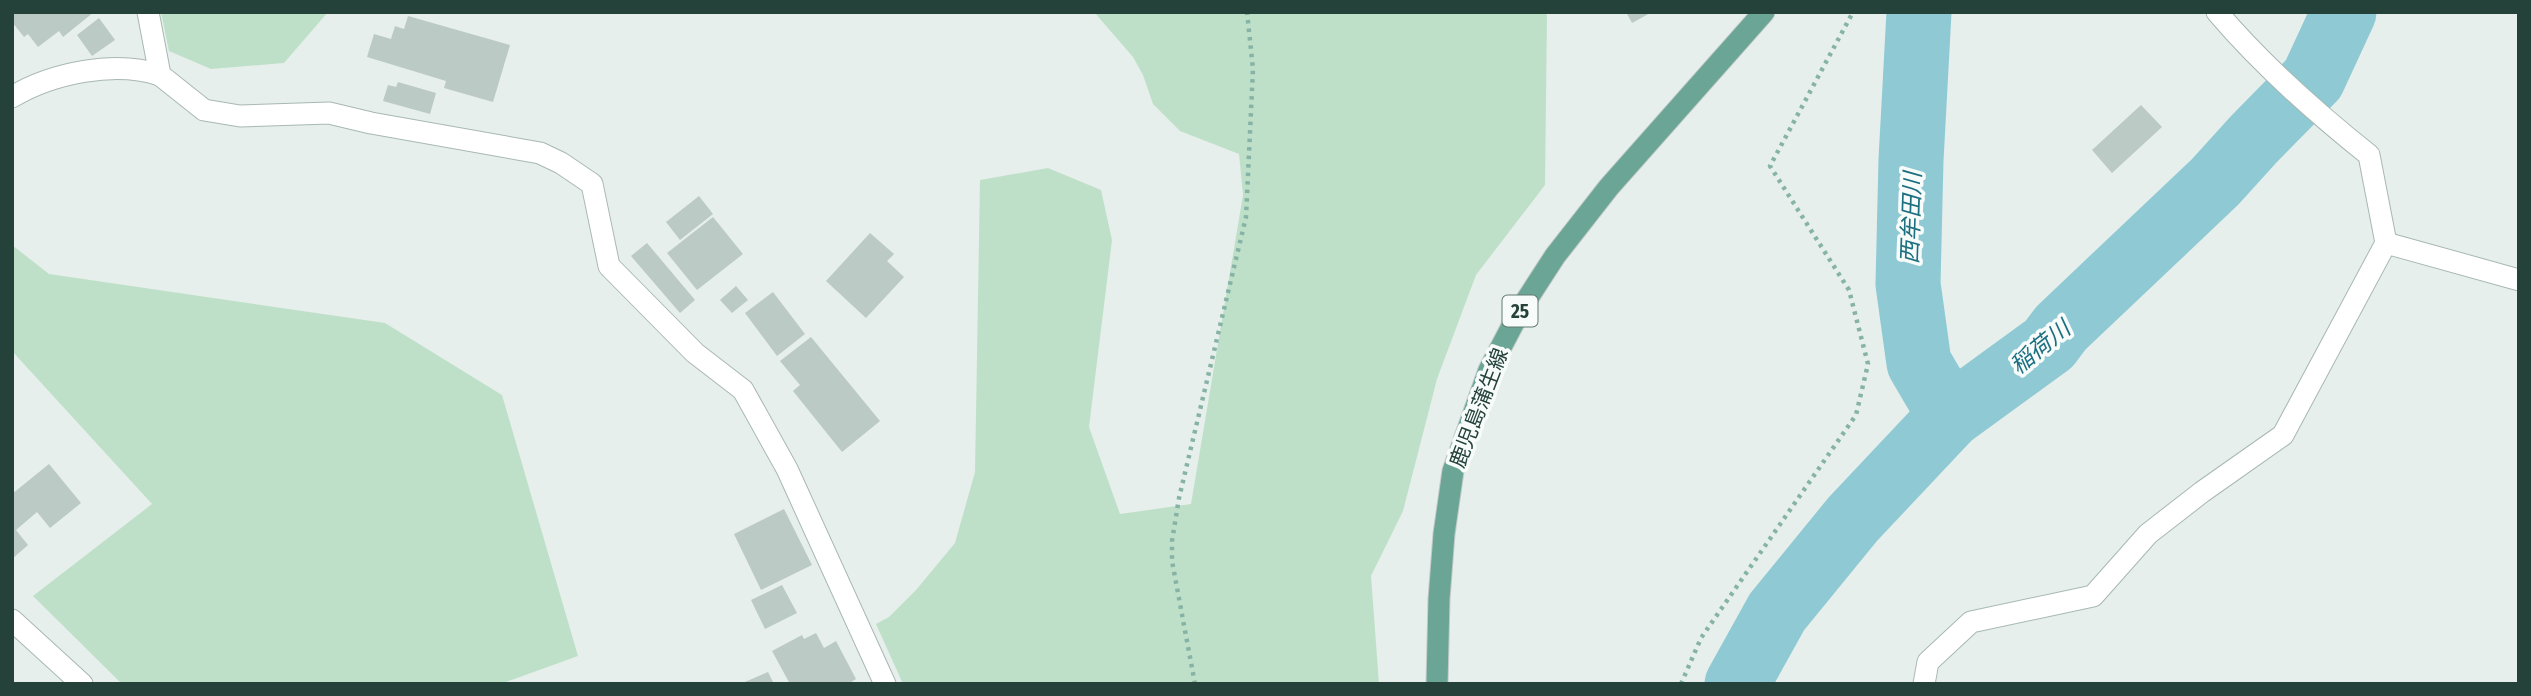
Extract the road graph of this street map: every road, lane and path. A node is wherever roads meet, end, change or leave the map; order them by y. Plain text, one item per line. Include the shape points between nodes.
1 (148, 12) edge
2 (1247, 12) edge
3 (1764, 12) edge
4 (1853, 12) edge
5 (2217, 12) edge
6 (160, 75) junction
7 (12, 97) edge
8 (2386, 243) junction
9 (2519, 281) edge
10 (12, 620) edge
11 (82, 684) edge
12 (885, 684) edge
13 (1195, 684) edge
14 (1437, 684) edge
15 (1681, 684) edge
16 (1924, 684) edge

1 - 6 street
2 - 13 path via 1253,69 1246,216 1171,541
3 - 14 main road, 鹿児島蒲生線 / 25 via 1609,187 1555,256 1489,370 1453,471 1439,599
4 - 15 path via 1770,166 1849,290 1868,364 1856,415 1701,638
5 - 8 street via 2326,121 2370,155
6 - 7 street via 140,69 95,70 33,85
6 - 12 street via 204,110 240,116 329,113 540,153 592,184 609,266 695,353 743,390 787,469
8 - 9 street
8 - 16 street via 2283,435 2148,534 2093,596 1971,622 1928,662
10 - 11 street

